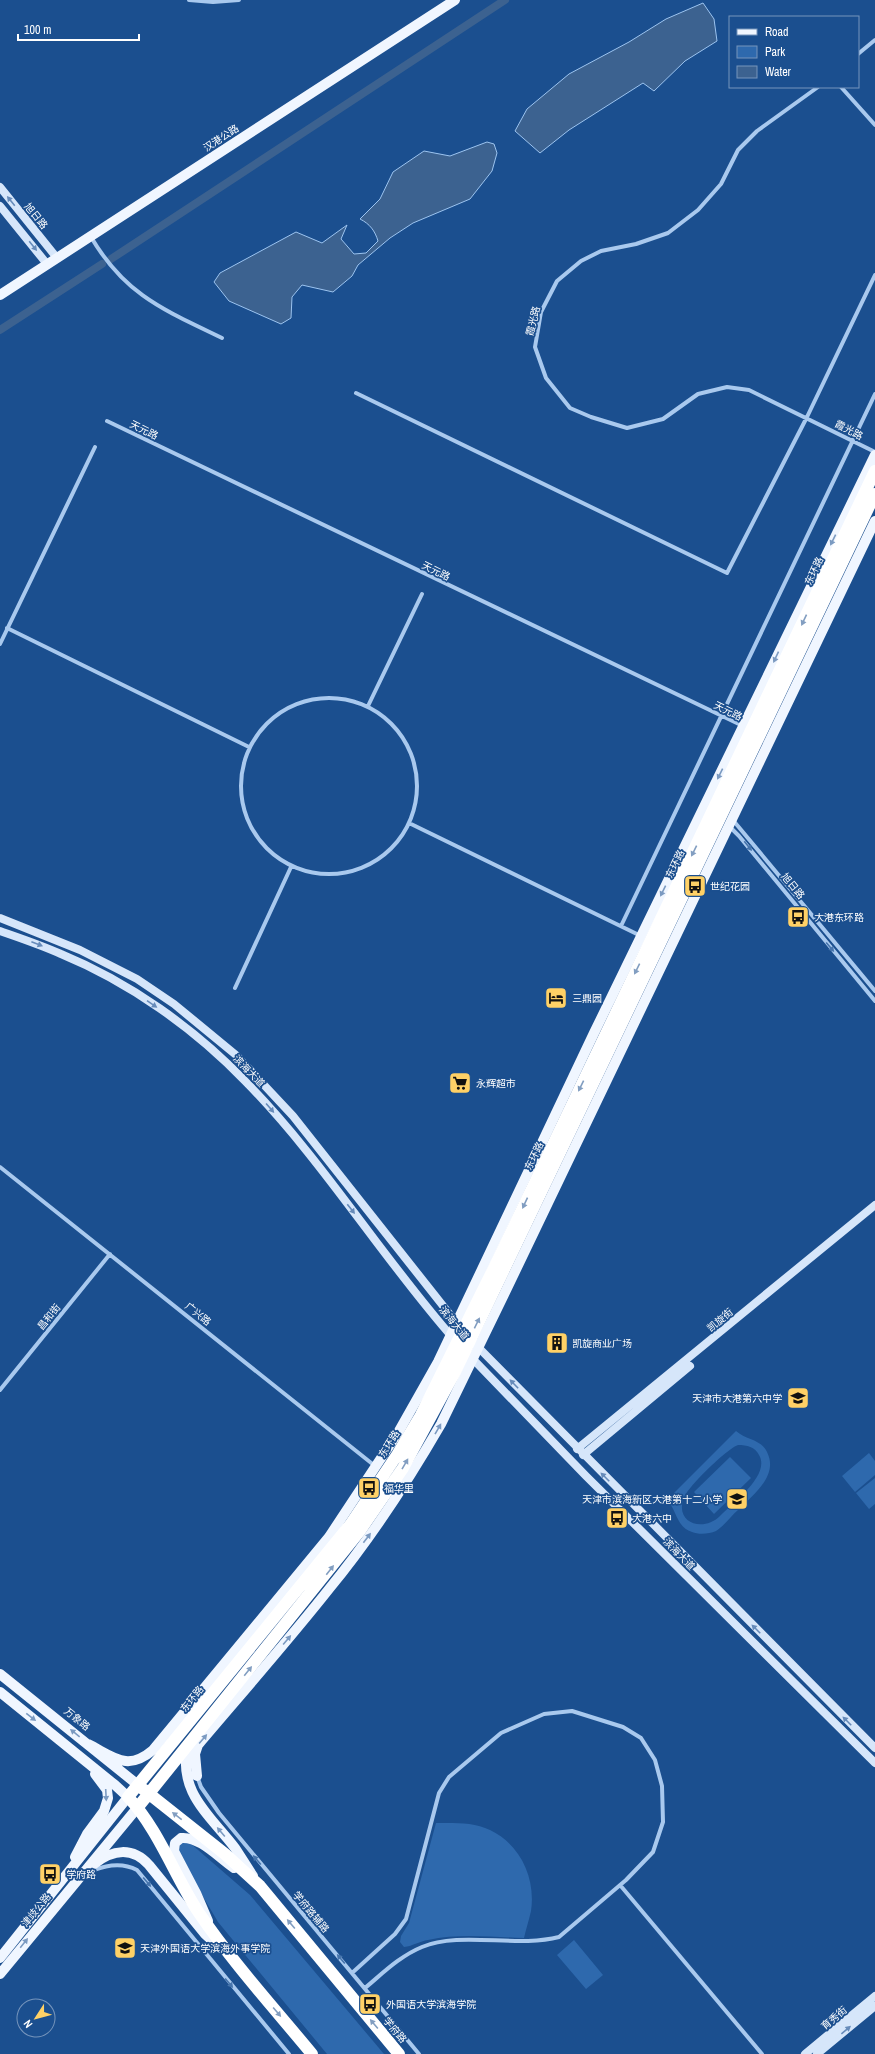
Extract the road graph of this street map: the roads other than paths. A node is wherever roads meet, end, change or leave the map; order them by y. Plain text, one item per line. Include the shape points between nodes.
1 (189, 0) edge
2 (239, 0) edge
3 (445, 0) edge
4 (455, 0) edge
5 (875, 40) edge
6 (859, 53) edge
7 (817, 88) edge
8 (842, 88) edge
9 (875, 125) edge
10 (0, 187) edge
11 (0, 206) edge
12 (91, 237) junction
13 (55, 256) junction
14 (45, 262) junction
15 (875, 275) edge
16 (0, 288) edge
17 (0, 295) edge
18 (222, 338) dead end
19 (356, 393) dead end
20 (875, 394) edge
21 (807, 417) junction
22 (107, 421) dead end
23 (852, 441) junction
24 (95, 447) dead end
25 (875, 453) edge
26 (875, 471) edge
27 (875, 494) edge
28 (875, 521) edge
29 (422, 594) dead end
30 (7, 628) junction
31 (0, 644) edge
32 (368, 706) junction
33 (722, 716) junction
34 (751, 731) junction
35 (249, 747) junction
36 (717, 815) junction
37 (409, 823) junction
38 (291, 867) junction
39 (0, 918) edge
40 (621, 926) junction
41 (0, 930) edge
42 (655, 943) junction
43 (235, 988) dead end
44 (875, 991) edge
45 (875, 1001) edge
46 (0, 1166) edge
47 (875, 1205) edge
48 (875, 1212) edge
49 (110, 1254) junction
50 (467, 1335) junction
51 (461, 1347) junction
52 (0, 1390) edge
53 (580, 1452) junction
54 (381, 1470) junction
55 (0, 1674) edge
56 (0, 1692) edge
57 (88, 1744) junction
58 (188, 1744) junction
59 (875, 1748) edge
60 (76, 1753) junction
61 (875, 1762) edge
62 (197, 1776) joint
63 (138, 1785) junction
64 (149, 1794) junction
65 (128, 1797) junction
66 (138, 1807) junction
67 (70, 1870) junction
68 (79, 1877) junction
69 (620, 1885) junction
70 (260, 1886) junction
71 (213, 1933) junction
72 (0, 1958) edge
73 (234, 1960) junction
74 (352, 1973) junction
75 (0, 1974) edge
76 (365, 1988) junction
77 (875, 1996) edge
78 (875, 2006) edge
79 (289, 2054) edge
80 (312, 2054) edge
81 (399, 2054) edge
82 (420, 2054) edge
83 (762, 2054) edge
84 (806, 2054) edge
85 (817, 2054) edge

1 - 2 street
3 - 13 main road, 汉港公路
4 - 12 main road, 汉港公路
5 - 6 street
7 - 21 street, 霞光路 via 757,131 738,150 721,184 698,210 668,233 636,244 601,251 581,261 557,281 542,312 535,347 546,378 570,408 627,428 663,419 698,394 727,386 749,390
8 - 9 street
13 -> 10 main road, 旭日路
11 -> 14 main road
12 - 13 main road, 汉港公路
12 - 18 street via 110,266 133,289 164,310
13 - 14 main road, 汉港公路
14 - 16 main road, 汉港公路
14 - 17 main road, 汉港公路
15 - 21 street
19 - 21 street via 727,573
20 - 23 street
21 - 23 street, 霞光路
22 - 33 street, 天元路
23 - 25 street, 霞光路
23 - 33 street
24 - 30 street
25 -> 34 main road
26 -> 34 highway, 东环路
27 - 34 highway, 东环路
28 - 36 main road
29 - 32 street
30 - 31 street
30 - 35 street
32 - 35 street via 342,698 314,698 287,707 265,724
32 - 37 street via 393,724 410,750 418,780 415,811
33 - 34 street, 天元路
33 - 40 street
34 - 36 highway, 东环路
34 -> 36 main road
35 - 38 street via 241,774 241,802 251,828 268,851
36 - 42 highway, 东环路
36 -> 42 main road
36 - 44 street, 旭日路
36 -> 45 street, 旭日路 via 739,836
37 - 38 street via 402,838 379,860 351,873 320,875
37 - 40 street
38 - 43 street
39 - 50 main road, 滨海大道 via 62,942 117,968 174,1004 231,1050 293,1116
40 - 42 street
41 -> 51 main road, 滨海大道 via 62,954 118,983 168,1015 213,1051 245,1080 284,1123
42 - 50 highway, 东环路
42 - 50 main road
46 - 49 street, 广兴路
47 - 53 main road, 凯旋街
48 - 53 main road, 凯旋街
49 - 52 street, 昌和街
49 - 54 street, 广兴路
50 - 51 highway, 东环路
50 - 51 main road
53 -> 50 main road, 滨海大道
51 - 54 highway, 东环路 via 421,1415
58 -> 51 highway, 东环路 via 364,1526 403,1468 433,1414
51 - 61 main road, 滨海大道 via 586,1476
62 -> 51 main road via 195,1754 198,1745 330,1589 376,1525 433,1437
59 -> 53 main road, 滨海大道
54 - 57 main road via 153,1750 140,1759 129,1762
54 - 63 highway, 东环路 via 350,1525
57 -> 55 main road, 万象路
56 -> 60 main road
57 - 63 main road, 万象路
58 - 64 highway, 东环路
70 -> 58 main road via 235,1848 202,1810 192,1794 185,1759
60 - 65 main road
60 -> 67 main road via 104,1784 108,1798 104,1811 80,1845
74 -> 62 street, 学府路辅路 via 219,1813 201,1787
63 - 64 highway, 学府路
63 - 65 highway, 东环路
64 - 66 highway, 东环路
70 -> 64 highway, 学府路 via 225,1854
65 - 66 highway
65 - 67 main road, 津歧公路
66 - 68 main road, 津歧公路
66 - 71 highway via 194,1905
67 - 72 main road, 津歧公路
68 - 73 main road via 99,1860 113,1853 122,1851 134,1854 146,1862 205,1934
75 -> 68 main road, 津歧公路
68 -> 79 street via 115,1865 137,1870
69 - 74 street via 653,1852 663,1822 662,1786 655,1760 641,1738 623,1727 572,1711 544,1714 501,1733 449,1777 439,1793 406,1919 395,1934
69 - 76 street via 559,1937 531,1941 446,1941 423,1946 402,1957
69 - 83 street
70 - 71 main road via 203,1845 190,1839 177,1840 174,1851
81 -> 70 highway, 学府路
71 - 73 highway
73 -> 80 highway
74 - 76 street, 学府路辅路
76 - 82 street, 学府路辅路
77 - 84 main road, 育秀街
85 -> 78 main road, 育秀街

